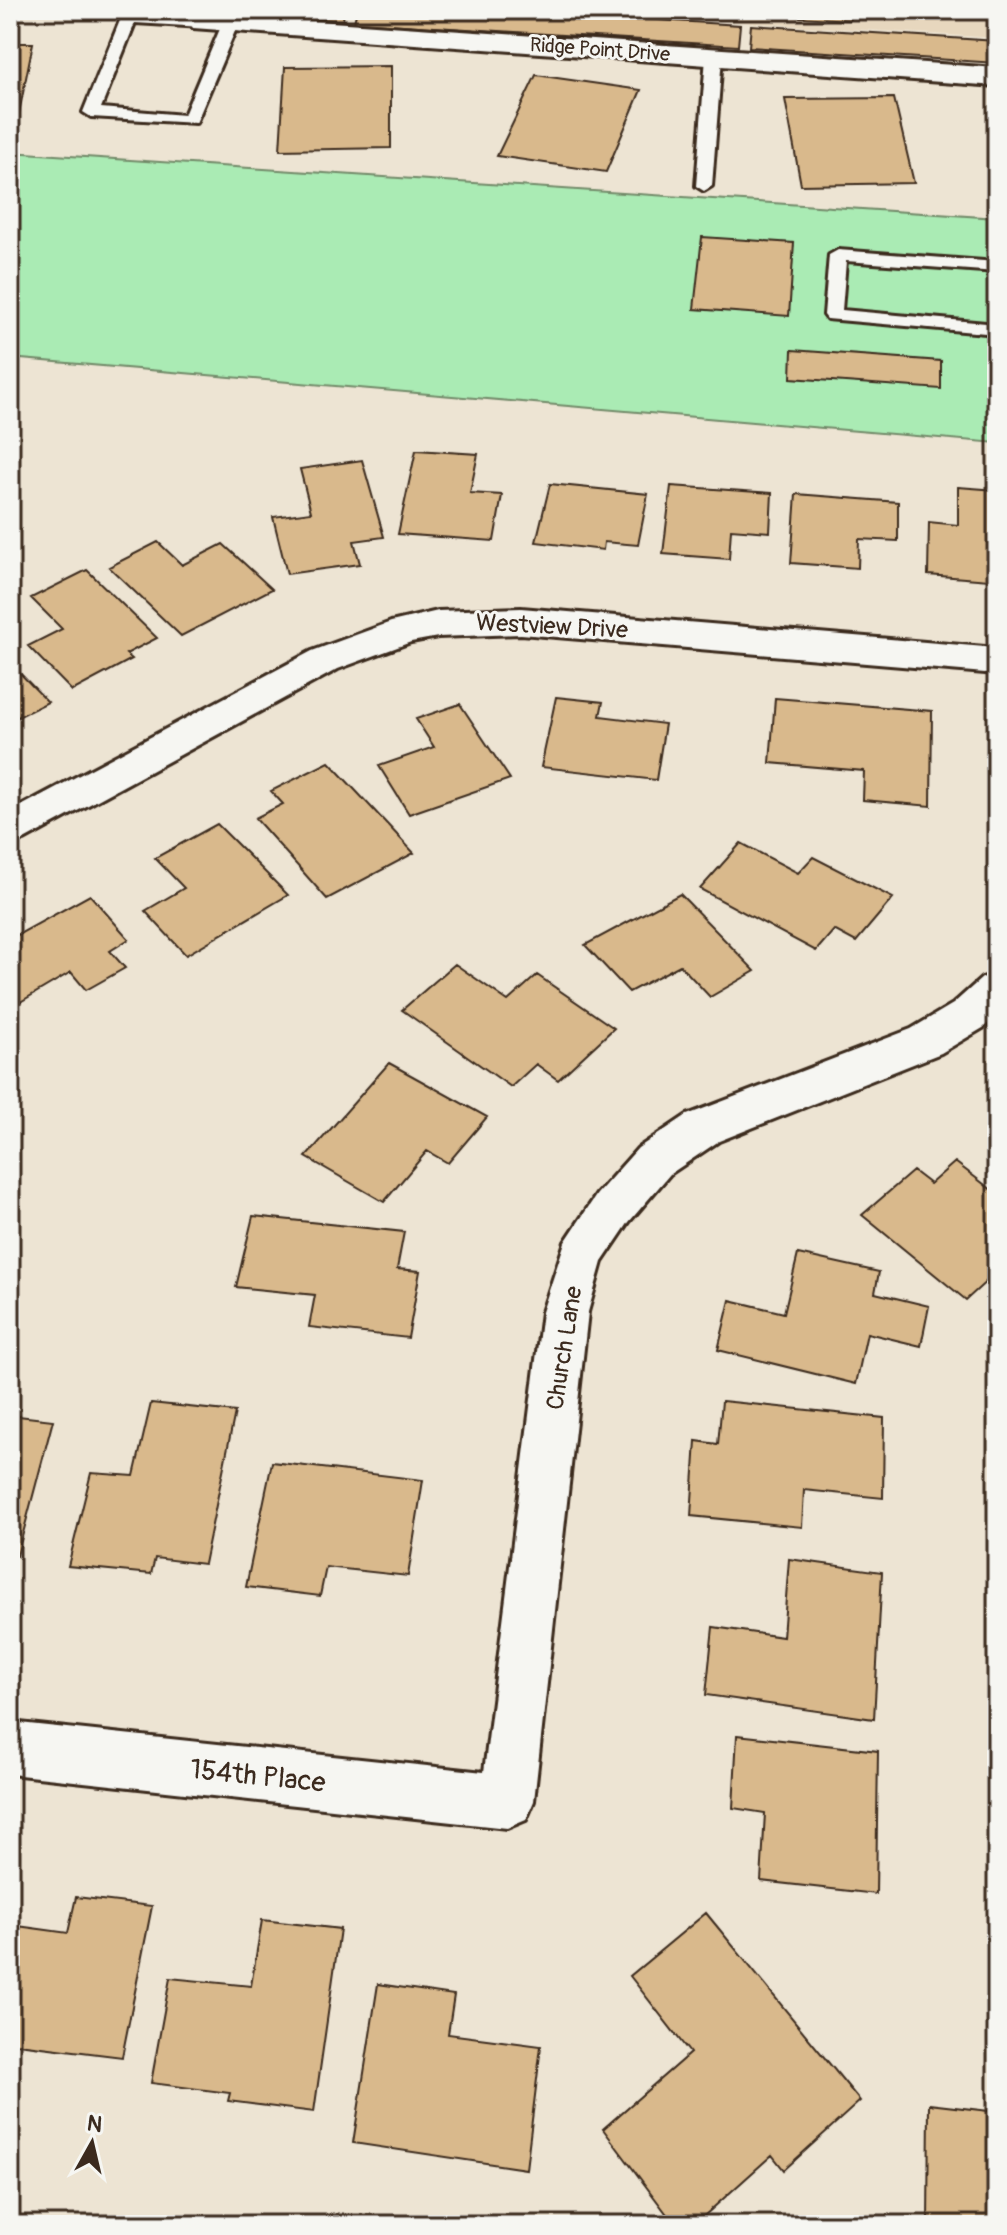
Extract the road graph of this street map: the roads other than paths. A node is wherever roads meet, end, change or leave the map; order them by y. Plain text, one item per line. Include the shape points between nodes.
1 (216, 23) junction
2 (714, 57) junction
3 (997, 77) edge
4 (704, 186) dead end
5 (997, 267) edge
6 (997, 329) edge
7 (997, 661) edge
8 (10, 830) edge
9 (997, 990) edge
10 (10, 1748) edge
11 (507, 1801) joint

1 - 1 lane via 129,18 91,112 190,120
1 - 2 street, Ridge Point Drive
2 - 3 street, Ridge Point Drive
2 - 4 lane
5 - 6 lane via 838,255 833,315
7 - 8 street, Westview Drive via 521,621 438,624 369,641 325,660
9 - 11 street, Church Lane via 968,1016 926,1041 703,1128 654,1161 581,1256 565,1312
10 - 11 street, 154th Place

